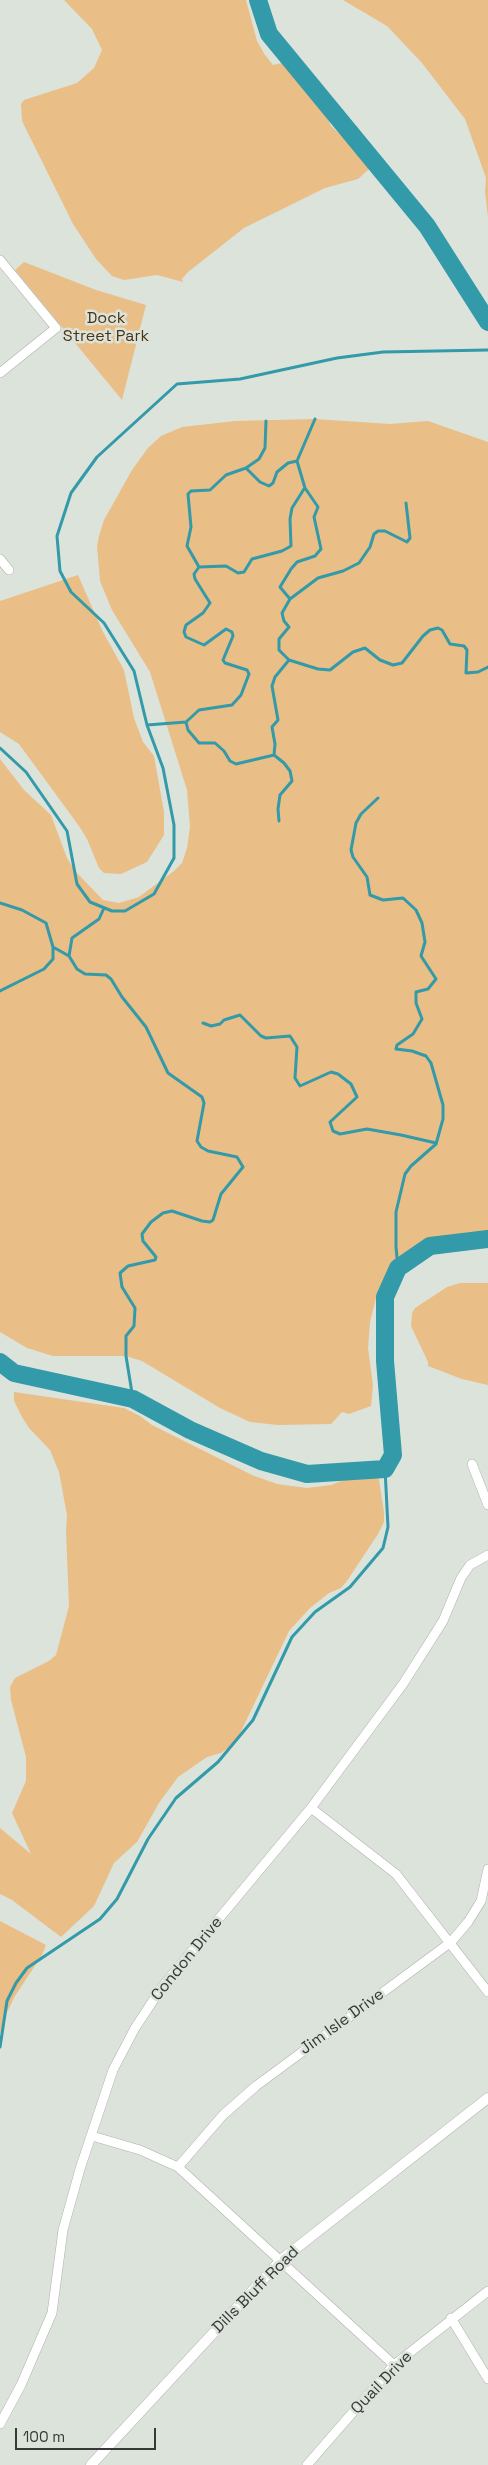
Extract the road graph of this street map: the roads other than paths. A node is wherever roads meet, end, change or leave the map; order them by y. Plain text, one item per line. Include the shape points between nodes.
1 (0, 260) edge
2 (0, 374) edge
3 (0, 559) edge
4 (9, 570) dead end
5 (472, 1464) dead end
6 (488, 1505) edge
7 (488, 1555) edge
8 (311, 1808) junction
9 (488, 1869) edge
10 (451, 1942) junction
11 (488, 1992) edge
12 (488, 2098) edge
13 (92, 2136) junction
14 (178, 2167) junction
15 (281, 2260) junction
16 (488, 2291) edge
17 (451, 2318) junction
18 (394, 2365) junction
19 (488, 2379) edge
20 (0, 2424) edge
21 (91, 2465) edge
22 (307, 2465) edge

1 - 2 street via 56,328
3 - 4 street
5 - 6 street
7 - 8 street, Condon Drive via 470,1565 443,1621 403,1684
8 - 10 street via 396,1874
8 - 13 street, Condon Drive via 162,1987 113,2070
9 - 10 street, Jim Isle Drive via 481,1901
10 - 11 street
10 - 14 street, Jim Isle Drive via 256,2086 223,2115
12 - 15 street, Dills Bluff Road
13 - 14 street via 140,2150
13 - 20 street, Condon Drive via 63,2230 52,2312 21,2385
14 - 15 street
15 - 18 street
15 - 21 street, Dills Bluff Road
16 - 17 street, Quail Drive
17 - 18 street, Quail Drive
17 - 19 street
18 - 22 street, Quail Drive

